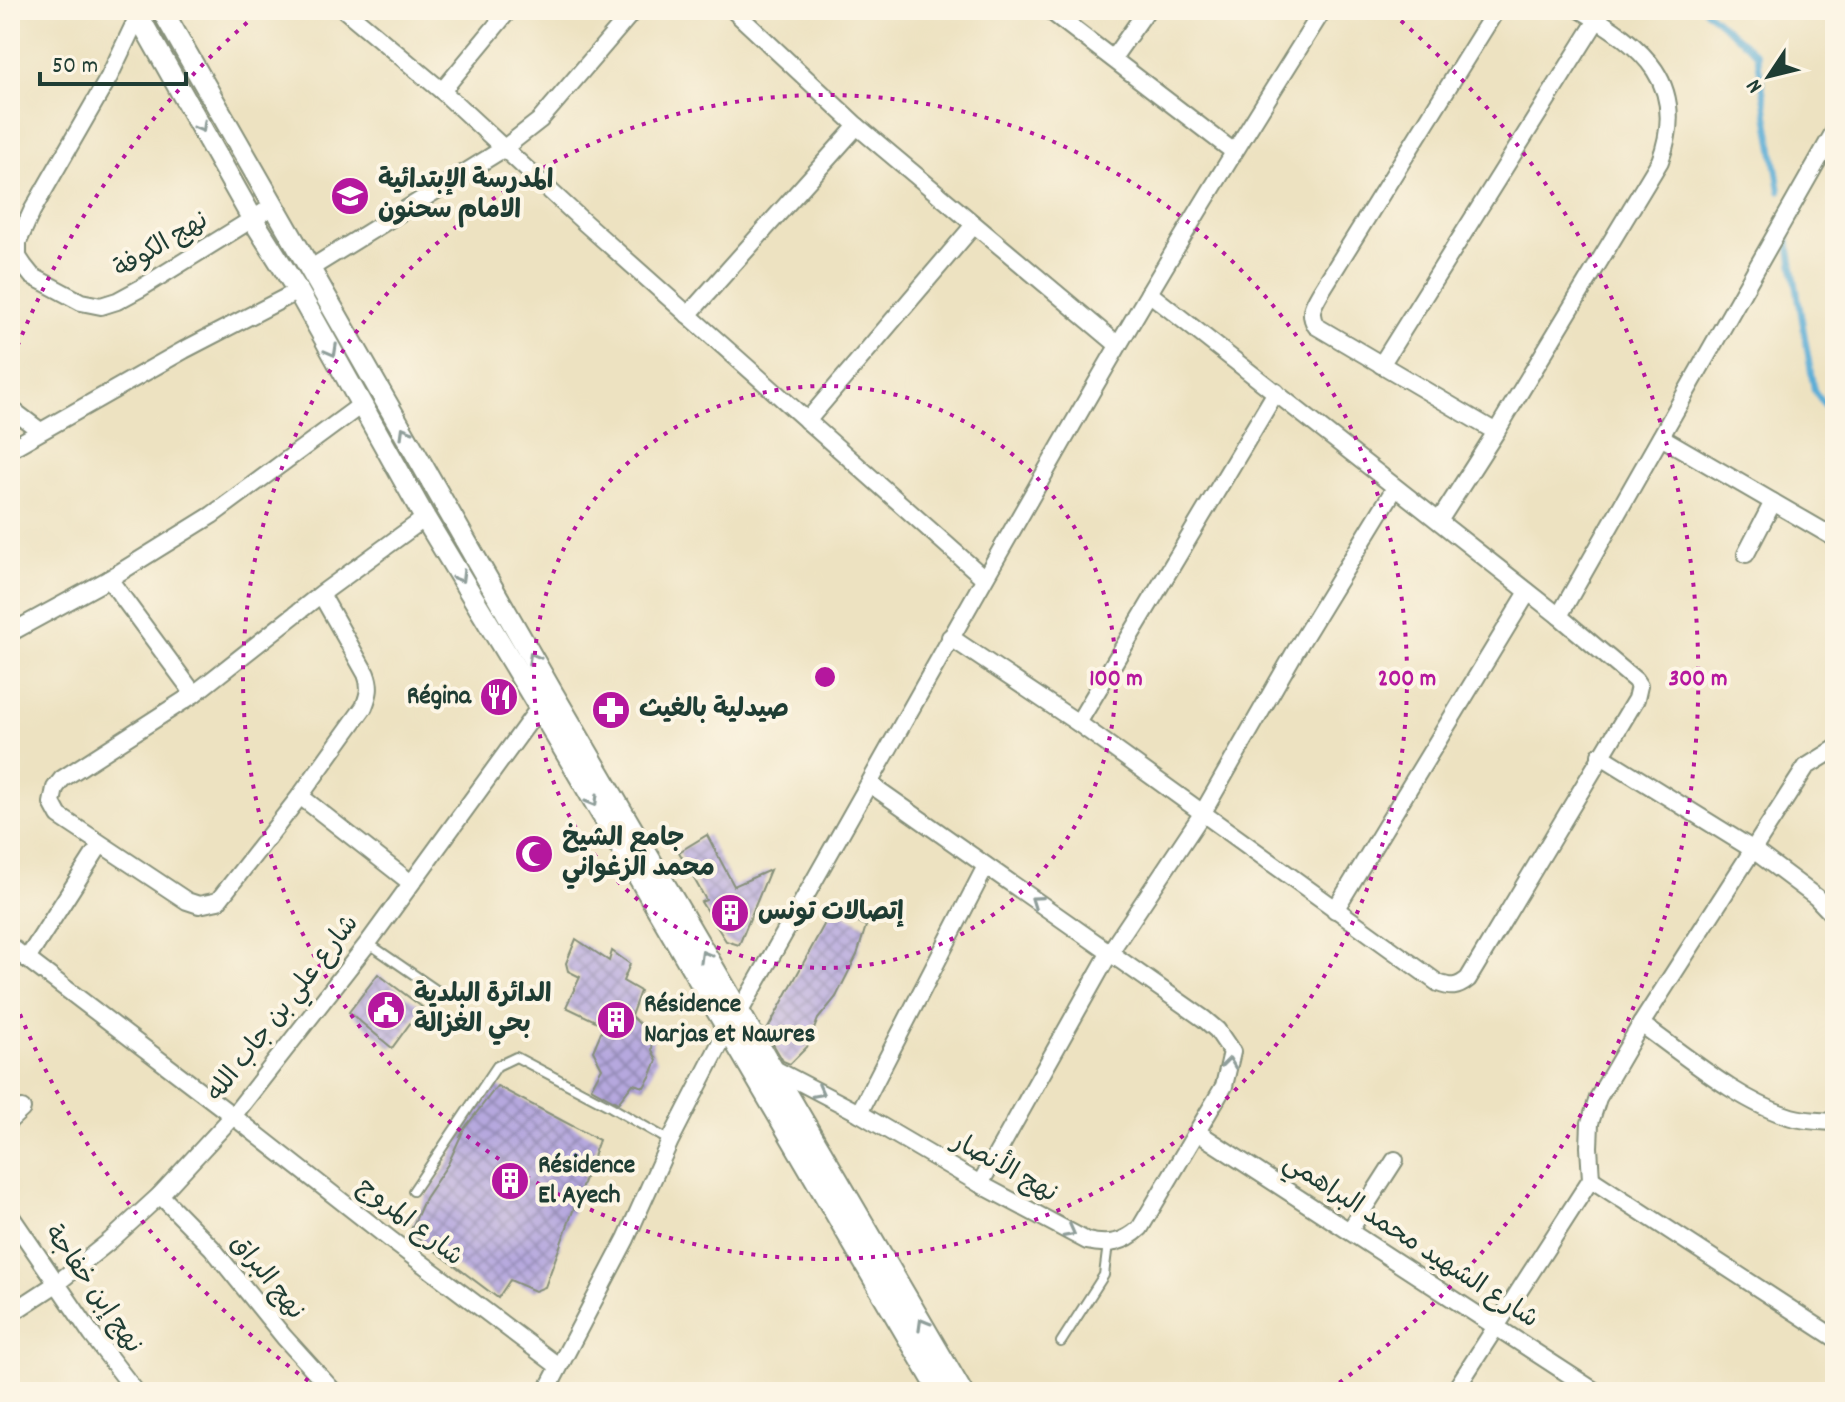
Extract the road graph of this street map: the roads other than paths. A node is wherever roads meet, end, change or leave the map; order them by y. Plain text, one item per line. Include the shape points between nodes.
1 (162, 10) edge
2 (345, 10) edge
3 (509, 10) edge
4 (634, 10) edge
5 (733, 10) edge
6 (1049, 10) edge
7 (1147, 10) edge
8 (1323, 10) edge
9 (1496, 10) edge
10 (1581, 10) edge
11 (136, 13) edge
12 (1597, 20) junction
13 (1113, 58) junction
14 (442, 91) junction
15 (857, 126) junction
16 (1835, 130) edge
17 (503, 149) junction
18 (1234, 152) junction
19 (275, 205) junction
20 (252, 218) junction
21 (974, 225) junction
22 (311, 268) junction
23 (298, 291) junction
24 (1149, 293) junction
25 (688, 315) junction
26 (1118, 345) junction
27 (1381, 365) junction
28 (1276, 392) junction
29 (361, 405) junction
30 (10, 408) edge
31 (807, 421) junction
32 (39, 430) junction
33 (1496, 432) junction
34 (1661, 437) junction
35 (10, 449) edge
36 (1395, 488) junction
37 (1773, 502) junction
38 (425, 518) junction
39 (1439, 521) junction
40 (1835, 538) edge
41 (1746, 554) dead end
42 (984, 578) junction
43 (109, 579) junction
44 (1528, 592) junction
45 (321, 594) junction
46 (1559, 616) junction
47 (10, 633) edge
48 (950, 637) junction
49 (194, 694) junction
50 (546, 700) junction
51 (1078, 723) junction
52 (1835, 749) edge
53 (1600, 755) junction
54 (870, 784) junction
55 (300, 796) junction
56 (1202, 814) junction
57 (100, 845) junction
58 (1752, 849) junction
59 (986, 866) junction
60 (411, 883) junction
61 (1335, 910) junction
62 (1835, 917) edge
63 (368, 943) junction
64 (10, 946) edge
65 (1110, 952) junction
66 (27, 959) junction
67 (442, 994) dead end
68 (733, 1022) junction
69 (1641, 1024) junction
70 (748, 1063) junction
71 (770, 1066) junction
72 (859, 1113) junction
73 (233, 1116) junction
74 (1835, 1122) edge
75 (1197, 1132) junction
76 (670, 1141) junction
77 (1395, 1160) dead end
78 (1591, 1179) junction
79 (980, 1184) junction
80 (413, 1191) dead end
81 (160, 1195) junction
82 (10, 1215) edge
83 (1350, 1230) junction
84 (1108, 1244) junction
85 (56, 1284) junction
86 (10, 1314) edge
87 (1496, 1329) junction
88 (1835, 1338) edge
89 (1061, 1342) dead end
90 (558, 1366) junction
91 (136, 1392) edge
92 (334, 1392) edge
93 (546, 1392) edge
94 (940, 1392) edge
95 (962, 1392) edge
96 (1454, 1392) edge
97 (1596, 1392) edge

1 - 19 street
2 - 14 street
3 - 14 street
4 - 17 street via 540,120
5 - 15 street
6 - 13 street
7 - 13 street
8 - 18 street
9 - 27 street via 1312,308 1316,326
10 - 12 street
11 -> 20 street
11 - 20 street, نهج الكوفة via 80,132 32,211 18,242 18,257 32,276 81,302 101,306 141,288
12 - 27 street
12 - 33 street via 1655,68 1671,116 1668,140
13 - 18 street
14 - 17 street
15 - 21 street
15 - 25 street
16 - 34 street
17 - 22 street
17 - 25 street
18 - 24 street
19 - 20 street, نهج الكوفة
19 - 22 street
20 - 23 street
21 - 26 street
21 - 31 street
50 -> 22 street
23 -> 29 street
23 - 32 street
24 - 26 street
24 - 28 street
25 - 31 street
26 - 42 street
27 - 33 street
28 - 36 street
28 - 51 street
29 - 38 street
29 - 43 street via 212,515
30 - 32 street
31 - 42 street
32 - 35 street
33 - 39 street
34 - 37 street
34 - 46 street
36 - 39 street
36 - 56 street
37 - 40 street
37 - 41 street
38 - 45 street
38 -> 50 street
39 - 44 street
42 - 48 street
43 - 47 street
43 - 49 street
44 - 46 street
44 - 61 street
45 - 49 street
45 - 55 street via 371,686 364,707
46 - 53 street via 1639,686
48 - 51 street
48 - 54 street
49 - 57 street via 55,788 52,803 59,816
50 - 60 street, شارع علي بن جاب الله
50 - 68 street
51 - 56 street
52 - 58 street via 1806,767
53 - 58 street
53 - 61 street via 1460,986 1438,983
54 - 59 street
54 - 68 street
55 - 57 street via 218,901 209,905 187,901
55 - 60 street
56 - 61 street
56 - 65 street
57 - 66 street
58 - 62 street
58 - 69 street
65 -> 59 street
59 - 72 street
60 - 63 street, شارع علي بن جاب الله
63 - 67 lane
63 - 73 street, شارع علي بن جاب الله
64 - 66 street, شارع المروج
75 -> 65 street via 1224,1086 1232,1052 1204,1019
65 - 79 street
66 - 73 street, شارع المروج
68 - 70 street
68 - 71 street
68 - 76 street
69 - 74 street via 1769,1108 1793,1118
69 - 78 street via 1598,1098 1590,1123
70 - 71 street, نهج الأنصار
70 - 94 street
71 -> 72 street, نهج الأنصار
95 -> 71 street
72 - 79 street, نهج الأنصار
73 - 81 street, شارع علي بن جاب الله
73 - 90 street, شارع المروج
75 - 83 street, شارع الشهيد محمد البراهمي
75 - 84 street via 1140,1228 1129,1238
76 - 80 lane via 516,1057 497,1066
76 - 90 street via 626,1239
77 - 83 street
78 - 87 street
78 - 88 street
79 -> 84 street, نهج الأنصار via 1087,1241
81 - 85 street, شارع علي بن جاب الله
81 - 92 street, نهج البراق
82 - 85 street, نهج إبن خفاجة
83 - 87 street, شارع الشهيد محمد البراهمي
84 - 89 lane via 1104,1275
85 - 86 street, شارع علي بن جاب الله
85 - 91 street, نهج إبن خفاجة
87 - 96 street
87 - 97 street, شارع الشهيد محمد البراهمي
90 - 93 street

